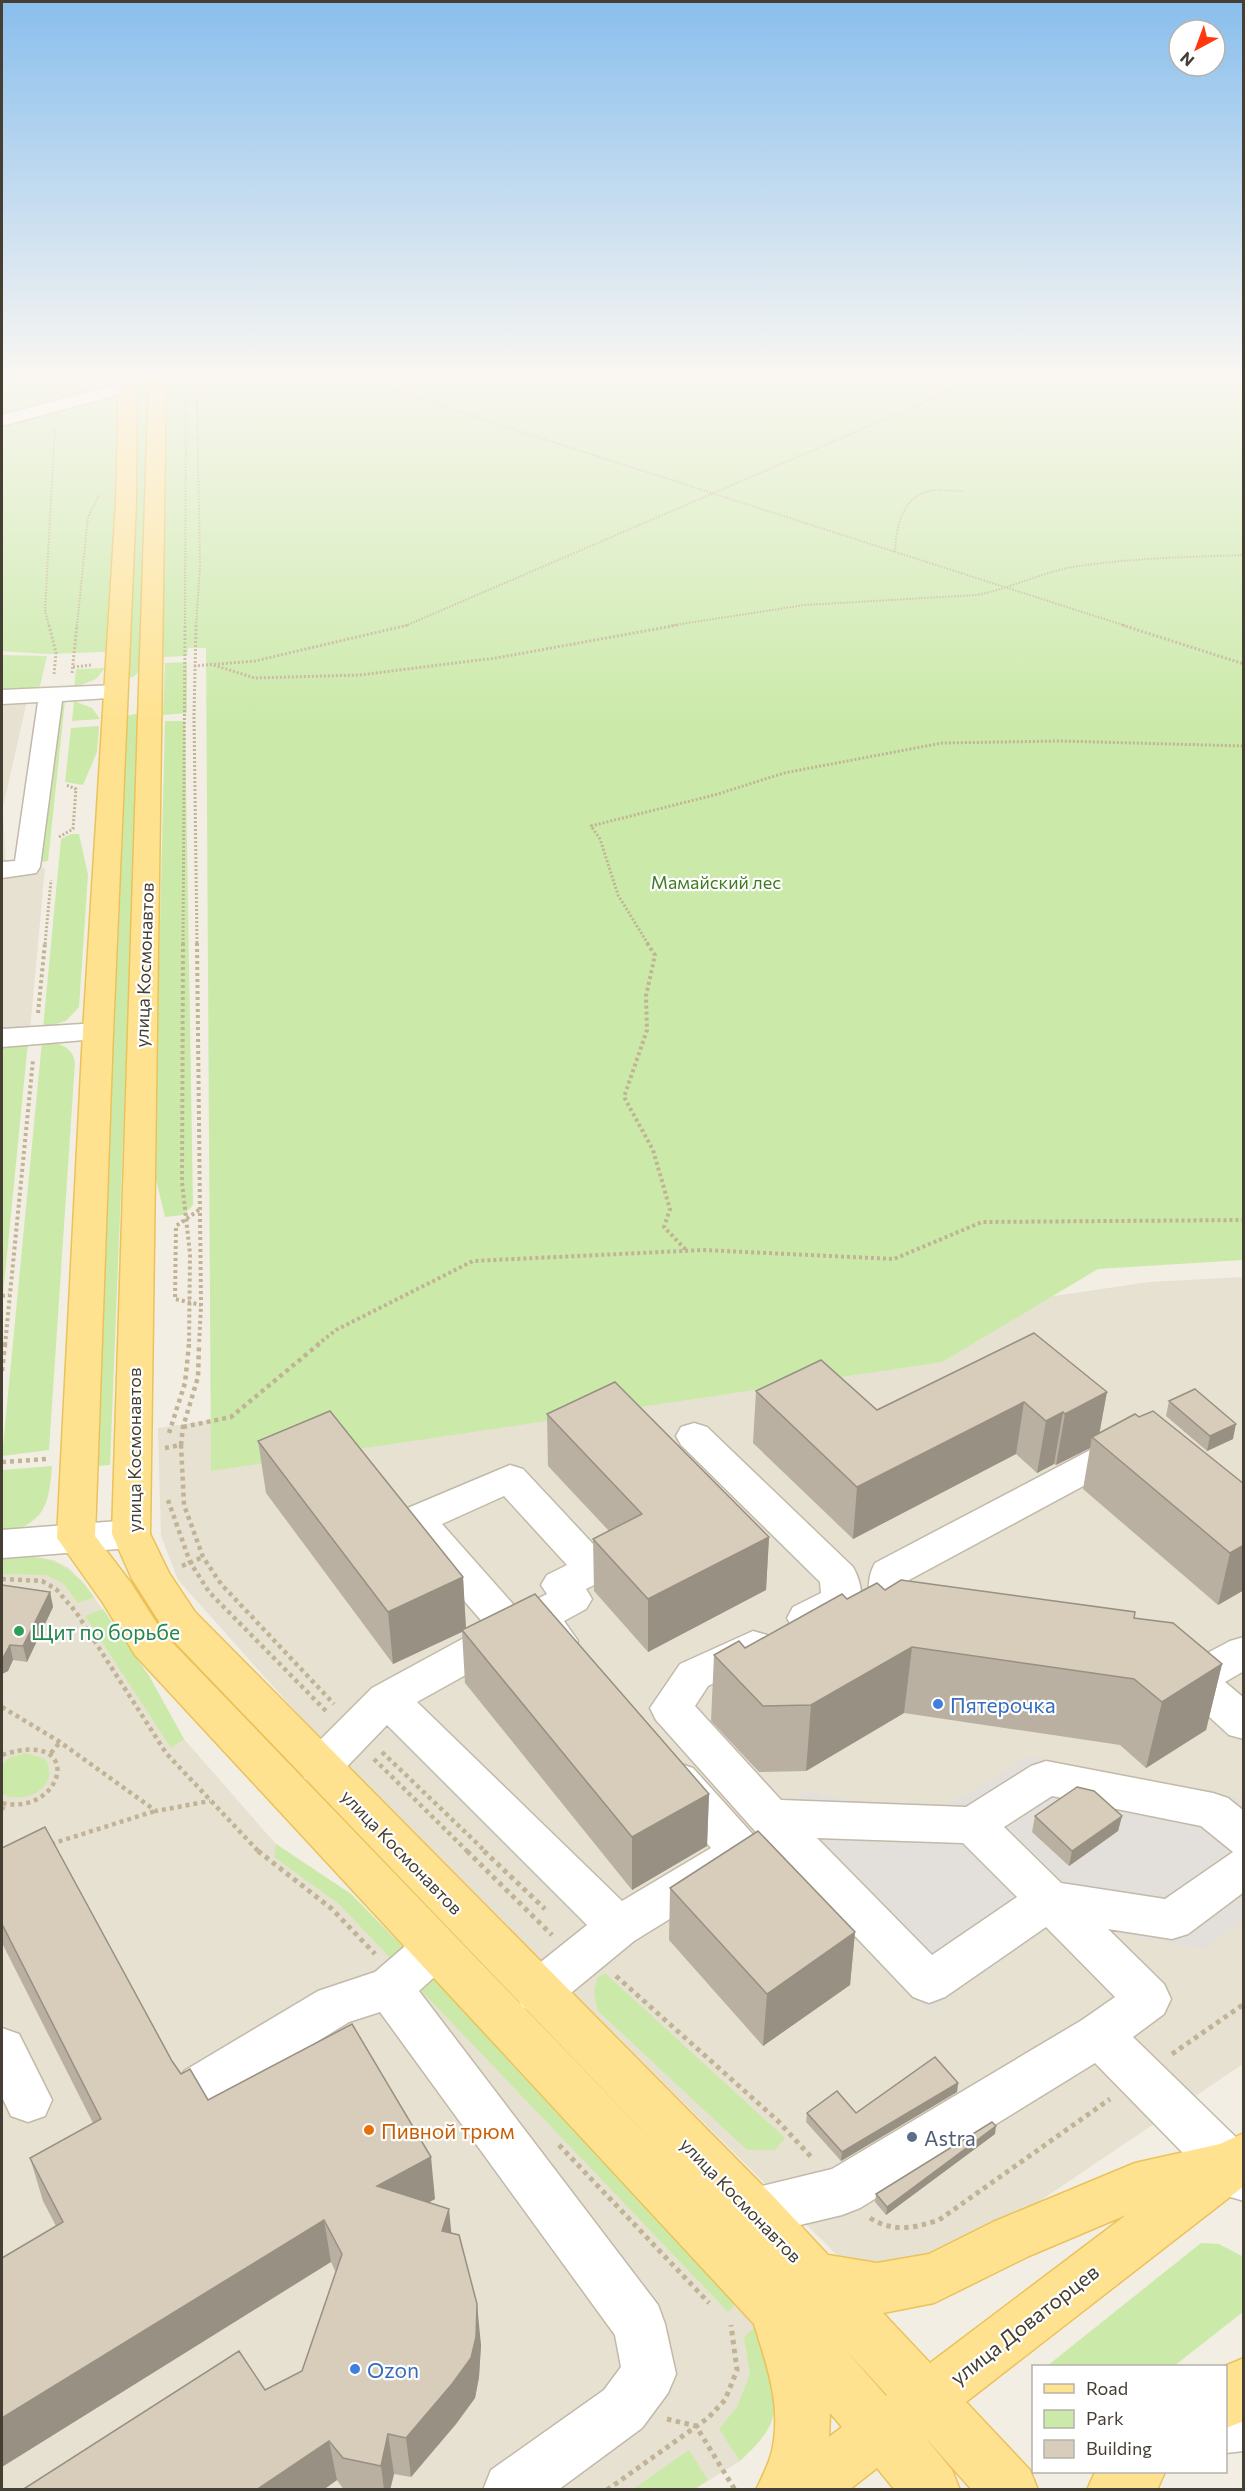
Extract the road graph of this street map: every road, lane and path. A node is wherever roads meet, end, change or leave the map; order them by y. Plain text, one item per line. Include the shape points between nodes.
1 (52, 490) edge
2 (128, 490) edge
3 (146, 490) edge
4 (186, 490) edge
5 (199, 490) edge
6 (704, 490) edge
7 (719, 490) edge
8 (963, 491) dead end
9 (713, 493) junction
10 (895, 552) junction
11 (1244, 555) edge
12 (1006, 587) junction
13 (210, 664) junction
14 (1244, 664) edge
15 (194, 666) junction
16 (115, 692) junction
17 (51, 695) junction
18 (2, 697) edge
19 (1244, 746) edge
20 (61, 784) dead end
21 (55, 839) dead end
22 (2, 870) edge
23 (98, 1032) junction
24 (2, 1038) edge
25 (200, 1210) junction
26 (188, 1218) junction
27 (1244, 1220) edge
28 (686, 1251) junction
29 (9, 1295) dead end
30 (2, 1296) edge
31 (191, 1303) junction
32 (201, 1305) junction
33 (183, 1427) junction
34 (694, 1436) dead end
35 (180, 1445) dead end
36 (1161, 1453) edge
37 (165, 1459) dead end
38 (168, 1491) dead end
39 (131, 1534) junction
40 (76, 1538) junction
41 (2, 1544) edge
42 (841, 1600) junction
43 (1153, 1641) edge
44 (1244, 1652) edge
45 (582, 1669) edge
46 (1195, 1679) junction
47 (387, 1699) junction
48 (2, 1707) edge
49 (1244, 1723) edge
50 (350, 1735) junction
51 (60, 1742) junction
52 (51, 1753) junction
53 (2, 1755) edge
54 (658, 1756) edge
55 (320, 1767) junction
56 (210, 1800) dead end
57 (2, 1806) edge
58 (156, 1811) junction
59 (770, 1818) junction
60 (973, 1825) junction
61 (1244, 1838) edge
62 (47, 1846) edge
63 (1244, 1867) edge
64 (1049, 1900) junction
65 (618, 1927) junction
66 (435, 1948) junction
67 (578, 1960) junction
68 (390, 1988) junction
69 (538, 1992) junction
70 (1244, 2004) edge
71 (1099, 2035) junction
72 (2, 2049) edge
73 (1141, 2077) junction
74 (201, 2087) edge
75 (28, 2100) dead end
76 (1239, 2167) edge
77 (754, 2212) junction
78 (864, 2214) dead end
79 (818, 2279) junction
80 (758, 2312) junction
81 (1244, 2385) edge
82 (928, 2398) junction
83 (1227, 2400) edge
84 (623, 2409) junction
85 (1244, 2424) edge
86 (1227, 2426) edge
87 (882, 2431) junction
88 (1136, 2473) edge
89 (511, 2490) edge
90 (735, 2490) edge
91 (784, 2490) edge
92 (802, 2490) edge
93 (932, 2490) edge
94 (1010, 2490) edge
95 (1115, 2490) edge

1 - 17 path via 45,610 56,653
2 - 16 main road
3 - 39 main road, улица Космонавтов
4 - 26 path via 182,1182
5 - 15 path via 200,566
6 - 9 path
7 - 9 path
8 - 10 path via 927,492 914,500 902,513 895,534
9 - 10 path
9 - 13 path via 403,627 255,661
10 - 12 path
11 - 12 path via 1074,567
12 - 13 path via 976,595 805,605 496,658 370,674 255,678
12 - 14 path
13 - 15 path
15 - 25 path
16 - 17 street
16 - 23 main road
17 - 18 street
17 - 22 street via 27,867
19 - 28 path via 1060,741 942,743 784,773 591,826 600,839 618,895 655,955 646,996 647,1030 624,1097 653,1150 670,1209 664,1227
20 - 21 path via 76,789 73,829
23 - 24 street
23 - 40 main road
25 - 26 path
25 - 32 path
26 - 31 path
26 - 31 path via 176,1226 175,1299
27 - 28 path via 982,1222 894,1259
28 - 33 path via 473,1261 336,1330 231,1417
29 - 30 path
31 - 32 path
31 - 37 path via 186,1377 164,1448
32 - 33 path via 198,1377
33 - 35 path
34 - 42 street via 839,1577
36 - 42 street via 1132,1444 889,1573 907,1609
38 - 50 path via 168,1502 190,1562 209,1592
39 - 40 street
39 - 55 main road, улица Космонавтов via 152,1579 181,1623
40 - 41 street
40 - 66 main road via 149,1644
42 - 59 street via 694,1675 671,1708
43 - 46 street
44 - 46 street
45 - 47 street via 524,1624
46 - 49 street
47 - 50 street
47 - 65 street
48 - 51 path
50 - 55 street
50 - 67 path
51 - 52 path
51 - 58 path
52 - 53 path via 26,1746
52 - 57 path via 58,1763 55,1785 30,1802
54 - 65 street via 741,1852
55 - 69 main road, улица Космонавтов
56 - 58 path
58 - 62 path
59 - 60 street
59 - 64 street via 929,1983
60 - 61 street via 1046,1778 1213,1811
60 - 64 street
63 - 64 street via 1172,1920
64 - 71 street via 1148,1999
65 - 67 street
66 - 68 street
66 - 80 main road
67 - 69 street
68 - 74 street via 335,2006
68 - 84 street via 639,2324 650,2374
69 - 77 main road, улица Космонавтов
70 - 73 path
71 - 73 street
71 - 77 street via 843,2192
72 - 75 street
73 - 76 street
73 - 78 path via 939,2220 907,2229 883,2228
76 - 79 main road via 1135,2187 1011,2239 934,2278 877,2289
76 - 82 main road, улица Доваторцев
77 - 79 main road, улица Космонавтов
79 - 82 main road, улица Космонавтов
80 - 87 main road
80 - 91 main road via 799,2380 800,2450
81 - 83 main road
82 - 87 main road, улица Доваторцев
82 - 94 main road, улица Космонавтов
84 - 89 street
84 - 90 path via 696,2426
85 - 86 street
87 - 92 main road, улица Доваторцев
87 - 93 main road
88 - 95 main road

